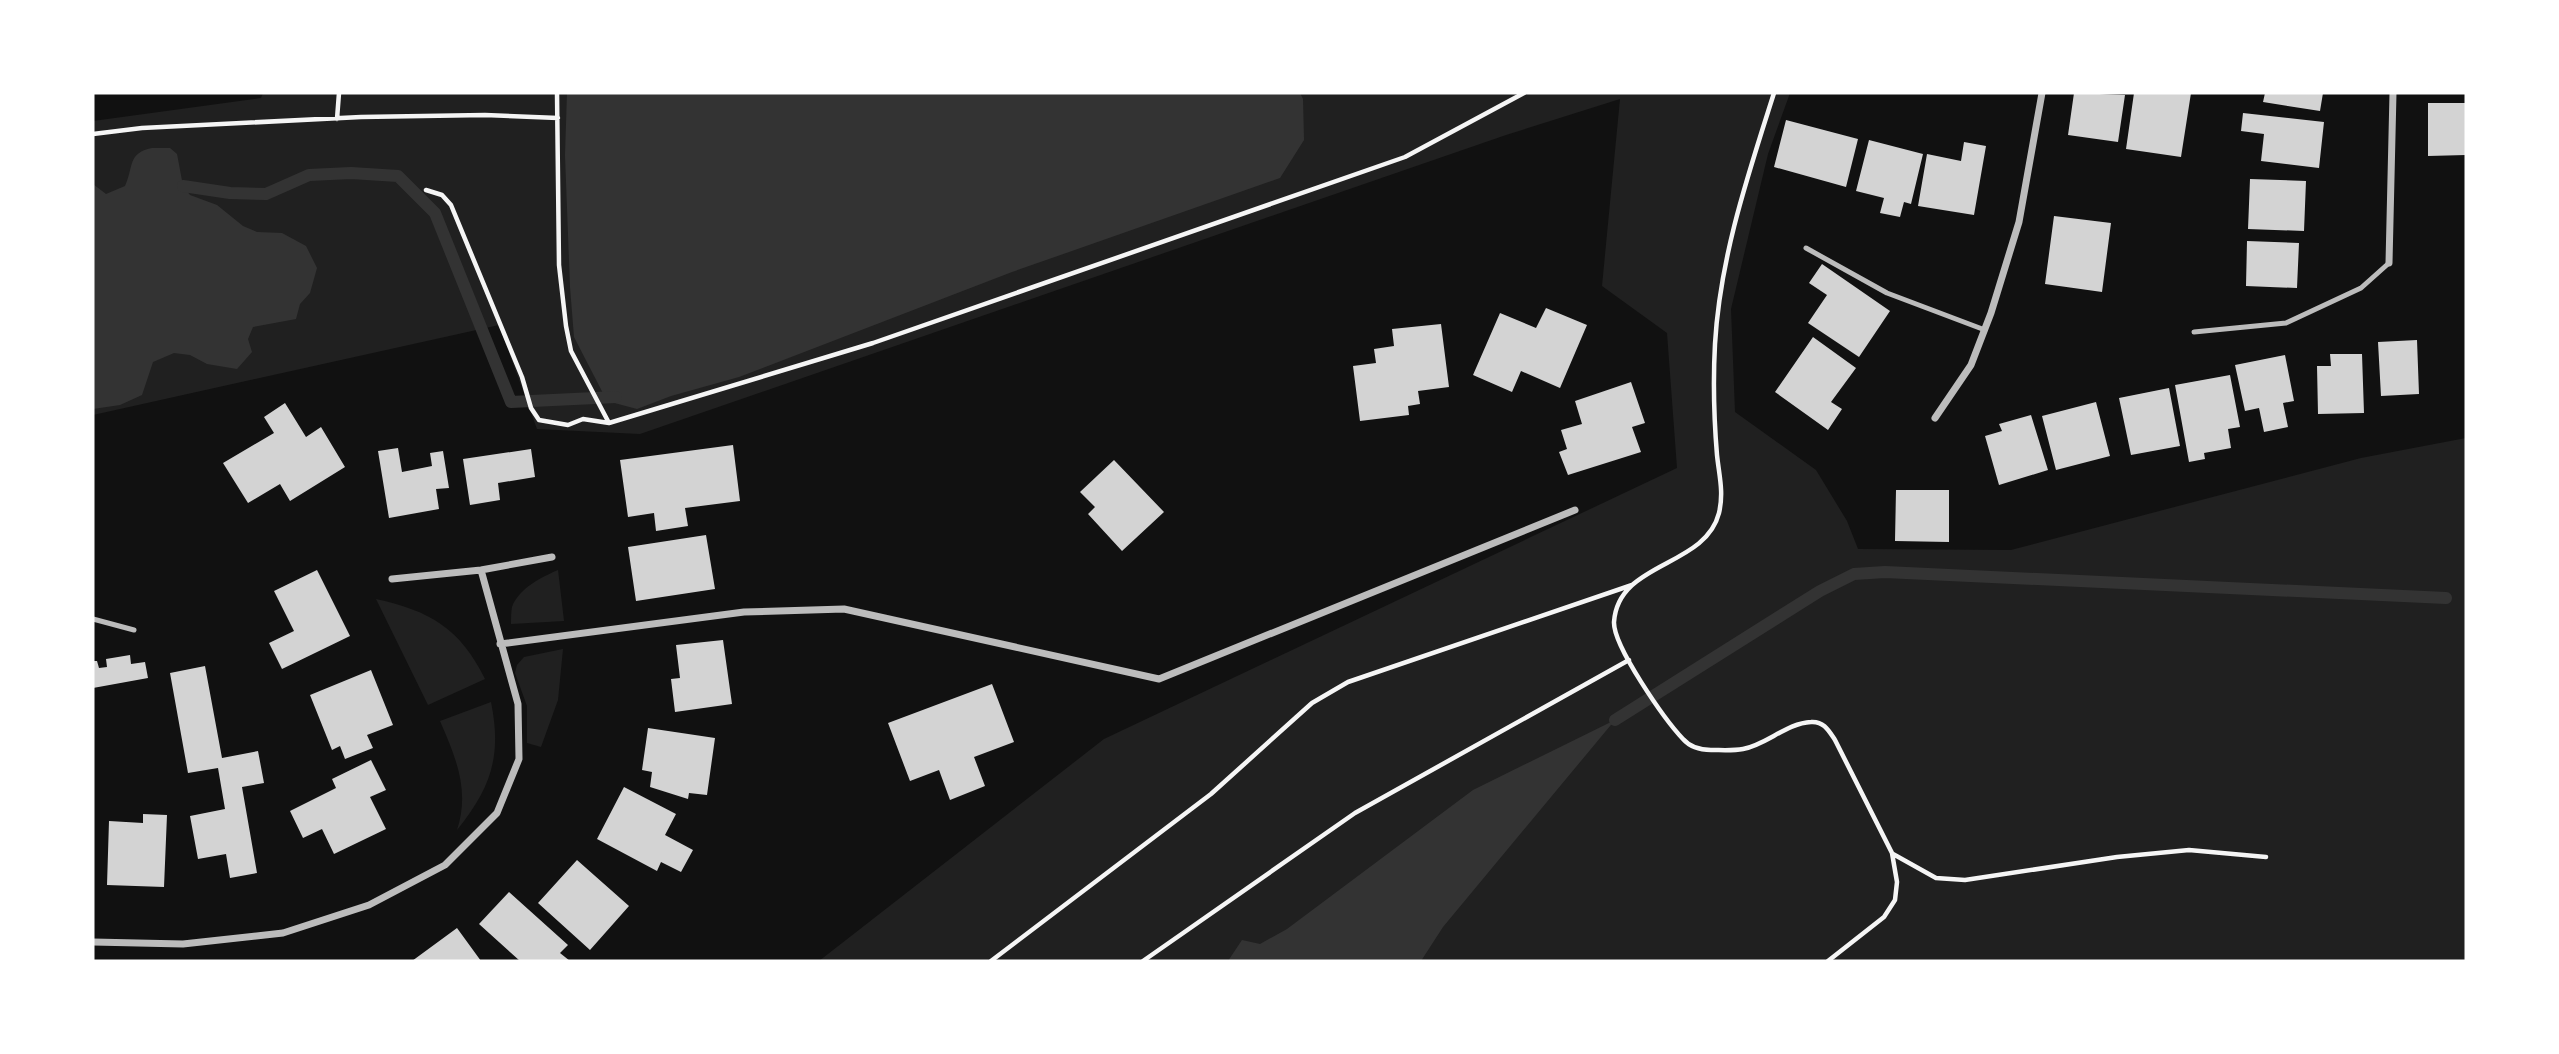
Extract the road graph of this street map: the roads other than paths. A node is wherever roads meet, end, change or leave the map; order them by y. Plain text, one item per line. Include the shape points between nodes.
1 (2042, 93) edge
2 (2393, 93) edge
3 (1806, 248) dead end
4 (2389, 263) joint
5 (1985, 330) junction
6 (2194, 332) dead end
7 (1935, 418) dead end
8 (1575, 510) dead end
9 (552, 557) dead end
10 (481, 570) junction
11 (392, 579) dead end
12 (93, 620) edge
13 (134, 630) dead end
14 (500, 644) junction
15 (93, 942) edge

1 - 5 street via 2019,222
2 - 4 street
3 - 5 lane via 1888,293
4 - 6 lane via 2361,288 2286,323
5 - 7 street via 1971,365
8 - 14 street via 1159,679 844,609 744,612
9 - 10 street
10 - 11 street
10 - 14 street
12 - 13 lane
14 - 15 street via 518,705 519,759 497,813 445,865 369,905 283,933 183,944

